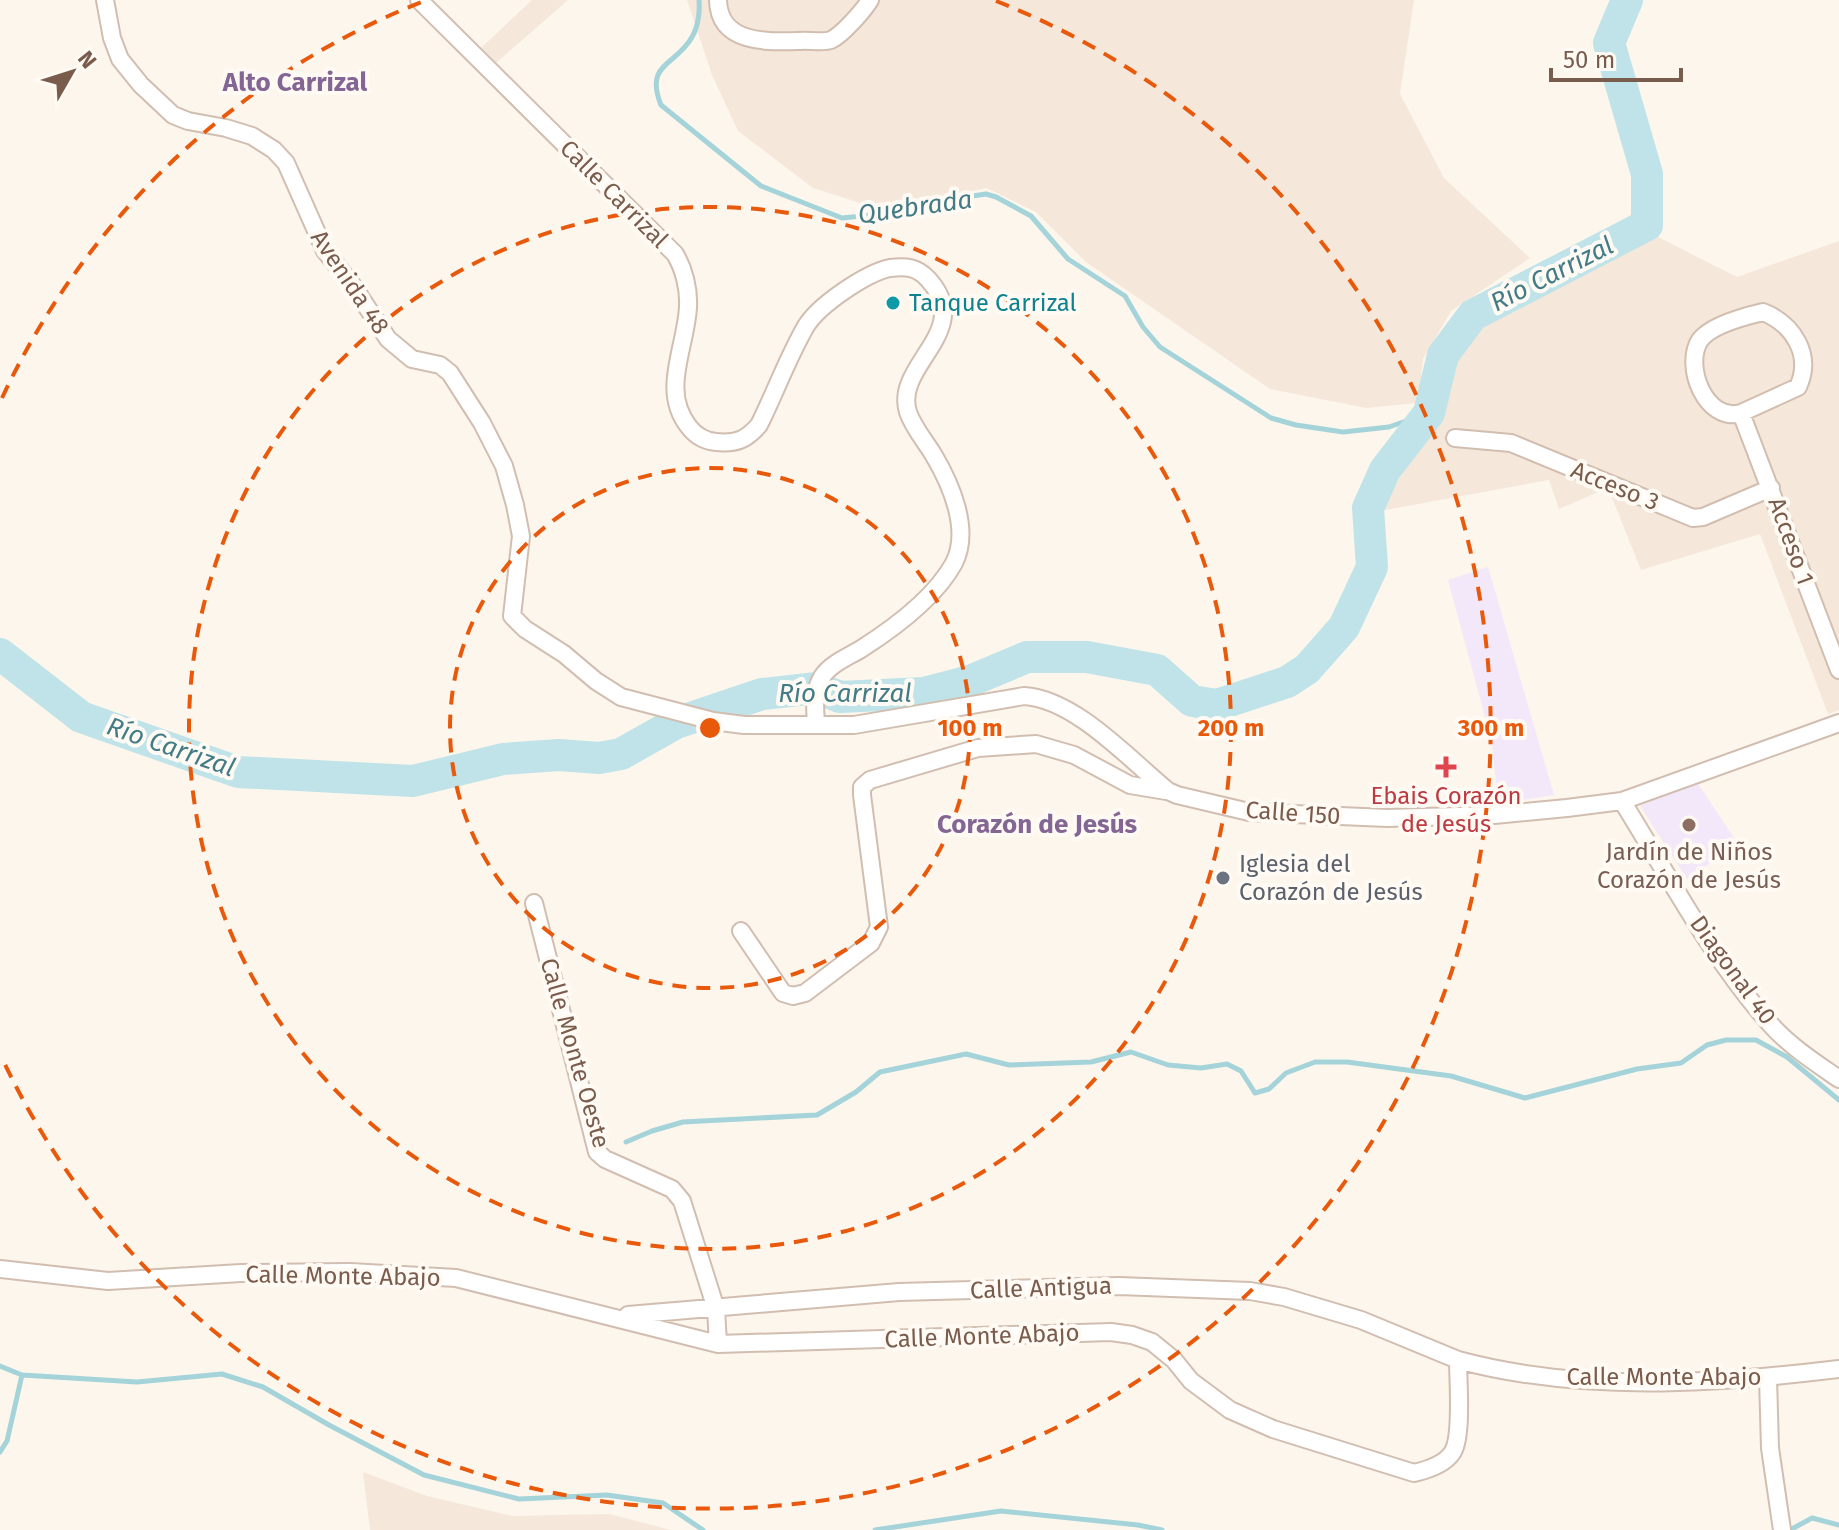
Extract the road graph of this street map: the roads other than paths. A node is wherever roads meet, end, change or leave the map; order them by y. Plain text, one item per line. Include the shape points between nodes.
1 (105, 0) edge
2 (419, 0) edge
3 (718, 0) edge
4 (870, 0) edge
5 (1741, 413) junction
6 (1455, 438) dead end
7 (1771, 488) junction
8 (1839, 670) edge
9 (1839, 723) edge
10 (816, 724) junction
11 (1168, 791) junction
12 (1622, 801) junction
13 (534, 903) dead end
14 (741, 931) dead end
15 (1839, 1079) edge
16 (0, 1269) edge
17 (716, 1309) junction
18 (613, 1316) junction
19 (718, 1344) junction
20 (1458, 1360) junction
21 (1839, 1369) edge
22 (1768, 1378) junction
23 (1782, 1526) edge

1 - 10 street, Avenida 48 via 120,59 141,85 173,115 252,136 274,150 286,163 325,251 388,339 412,359 440,365 458,385 504,466 515,505 521,536 511,611 515,621 621,697 713,721
2 - 10 street, Calle Carrizal via 675,254 689,306 676,403 682,419 707,441 729,443 753,432 807,324 830,302 885,269 907,266 936,287 943,321 907,393 908,411 949,485 962,545 938,587 823,674 815,700
3 - 4 street via 726,27 748,40 783,41 832,40 860,17
5 - 5 street via 1798,387 1801,379 1799,344 1784,324 1763,312 1711,332 1696,350 1695,375 1705,397 1724,413
5 - 7 street, Acceso 1
6 - 7 street, Acceso 3 via 1511,443 1693,518
7 - 8 street, Acceso 1
9 - 12 street, Calle 150
10 - 11 street, Calle 150 via 854,725 1039,697 1077,715
11 - 12 street, Calle 150 via 1249,812 1387,818 1494,815
11 - 14 street via 1130,785 1074,755 1036,744 978,748 870,780 862,795 879,927 871,943 805,993 793,996 783,993
12 - 15 street, Diagonal 40 via 1735,980 1773,1027
13 - 17 street, Calle Monte Oeste via 597,1152 672,1189 682,1201
16 - 18 street, Calle Monte Abajo via 108,1281 319,1272 456,1278
17 - 18 street, Calle Antigua
17 - 19 street, Calle Monte Oeste
17 - 20 street, Calle Antigua via 899,1292 1119,1286 1250,1291 1361,1320
18 - 19 street, Calle Monte Abajo
19 - 20 street, Calle Monte Abajo via 1132,1335 1152,1342 1230,1410 1273,1429 1414,1473 1447,1460 1455,1451
20 - 22 street, Calle Monte Abajo via 1560,1378
21 - 22 street, Calle Monte Abajo
22 - 23 street via 1770,1448

